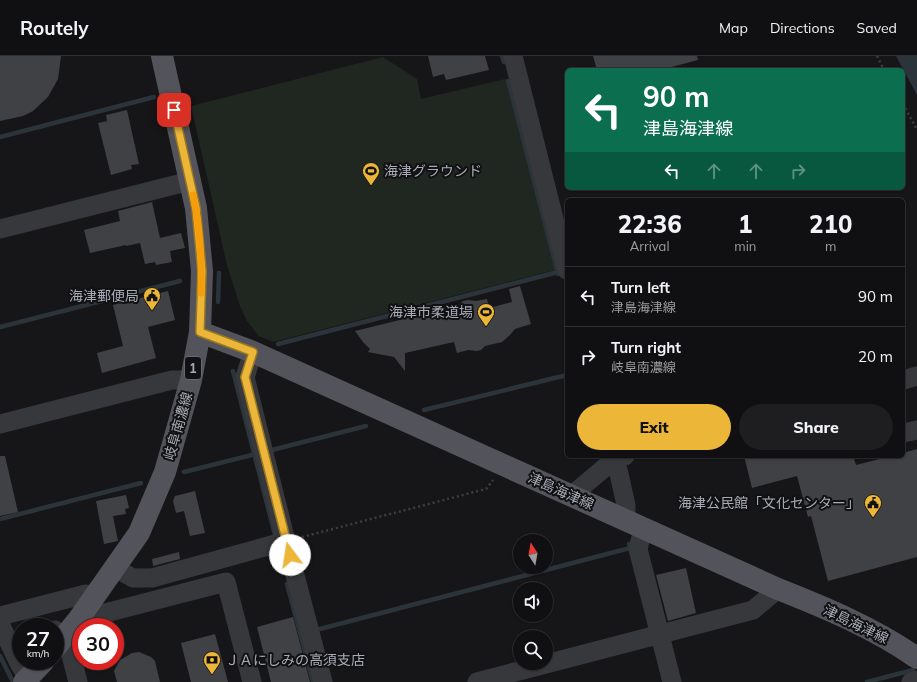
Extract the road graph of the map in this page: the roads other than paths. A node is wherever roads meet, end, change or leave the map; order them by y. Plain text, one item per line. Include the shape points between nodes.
1 (162, 56) edge
2 (513, 56) edge
3 (190, 181) junction
4 (0, 229) edge
5 (565, 262) edge
6 (200, 332) junction
7 (253, 352) junction
8 (917, 376) edge
9 (905, 379) edge
10 (191, 380) junction
11 (0, 424) edge
12 (917, 430) edge
13 (905, 433) edge
14 (618, 458) edge
15 (619, 458) edge
16 (570, 496) junction
17 (636, 525) junction
18 (286, 541) junction
19 (115, 568) junction
20 (778, 589) junction
21 (96, 596) junction
22 (0, 616) edge
23 (9, 632) edge
24 (64, 634) edge
25 (660, 635) junction
26 (917, 658) edge
27 (36, 670) edge
28 (28, 680) edge
29 (917, 680) edge
30 (78, 682) edge
31 (252, 682) edge
32 (323, 682) edge
33 (477, 682) edge
34 (672, 682) edge
35 (911, 682) edge

1 - 3 main road, 岐阜南濃線 / 1
2 - 5 street
3 - 4 street
3 - 6 main road, 岐阜南濃線 / 1 via 196,208 202,271
6 - 7 main road, 津島海津線
6 - 10 main road, 岐阜南濃線 / 1
7 - 16 main road, 津島海津線
7 - 18 street via 245,377
8 - 9 street
10 - 11 street via 172,380
10 - 19 main road, 岐阜南濃線 / 1 via 165,472 139,533
12 - 13 street
14 - 16 street
15 - 17 street via 626,505
16 - 17 main road, 津島海津線
17 - 20 main road, 津島海津線
17 - 25 street via 641,537 638,549
18 - 19 street via 152,578 133,578
18 - 32 street
19 - 21 main road, 岐阜南濃線 / 1
20 - 25 street via 753,610
20 - 26 main road, 津島海津線 via 858,623
21 - 22 street via 86,594
21 - 24 main road, 岐阜南濃線 / 1
23 - 28 street via 19,663
24 - 30 street
24 - 31 street via 226,582
25 - 33 street
25 - 34 street
27 - 28 main road
29 - 35 street

